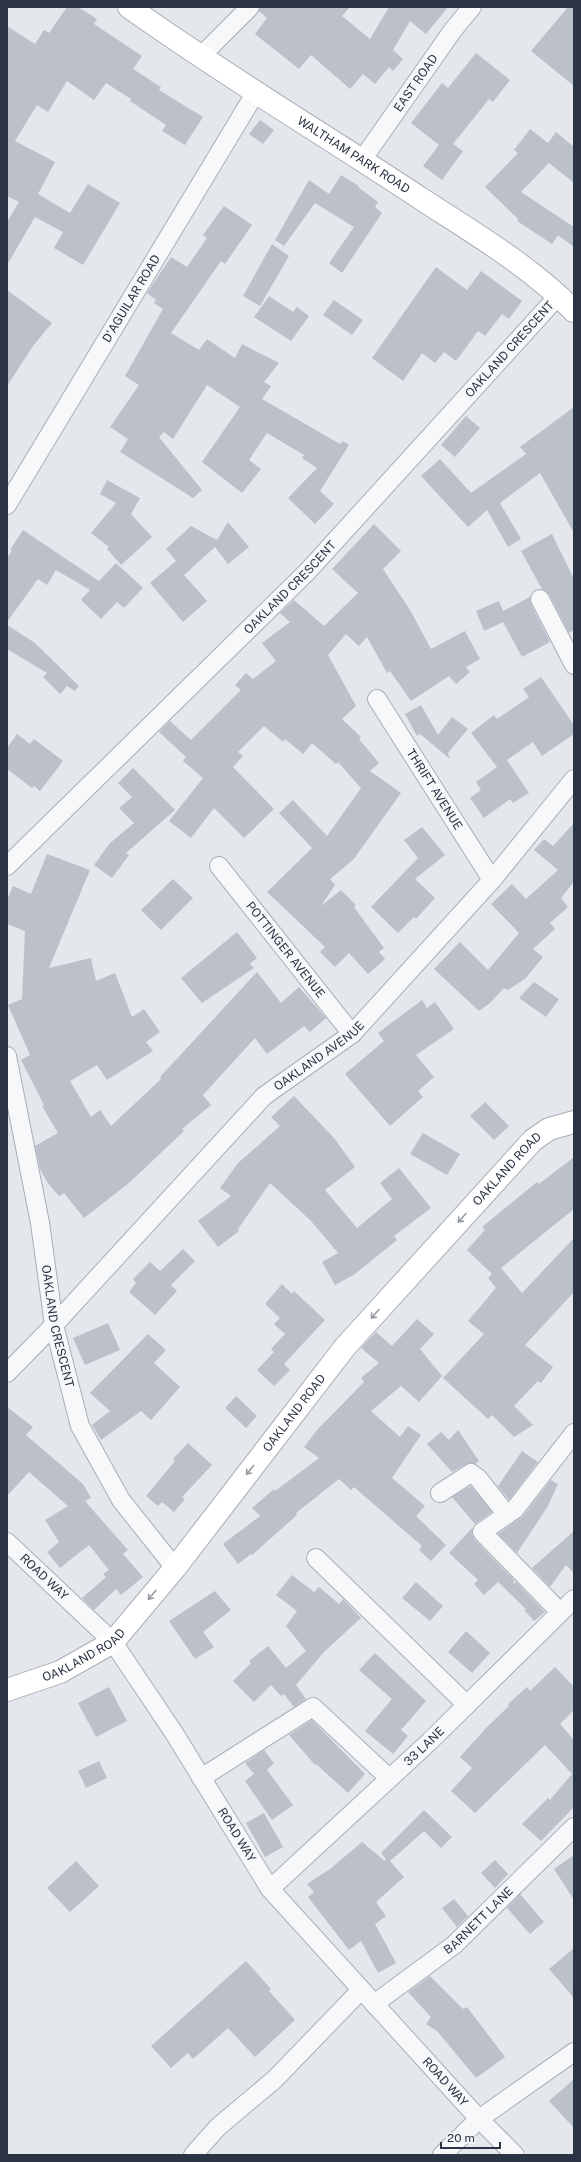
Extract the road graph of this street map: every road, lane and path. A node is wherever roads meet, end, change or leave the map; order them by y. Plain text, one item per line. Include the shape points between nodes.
1 (128, 7) edge
2 (250, 7) edge
3 (472, 7) edge
4 (200, 57) junction
5 (256, 92) junction
6 (362, 160) junction
7 (559, 295) junction
8 (574, 311) edge
9 (7, 505) edge
10 (540, 599) dead end
11 (574, 665) edge
12 (377, 699) dead end
13 (574, 779) edge
14 (7, 866) edge
15 (219, 866) dead end
16 (492, 880) junction
17 (352, 1034) junction
18 (7, 1056) edge
19 (574, 1122) edge
20 (54, 1326) junction
21 (10, 1365) edge
22 (574, 1433) edge
23 (440, 1493) dead end
24 (507, 1515) junction
25 (7, 1542) edge
26 (316, 1558) dead end
27 (175, 1568) junction
28 (574, 1599) edge
29 (560, 1612) junction
30 (113, 1642) junction
31 (7, 1690) edge
32 (467, 1705) junction
33 (201, 1778) junction
34 (390, 1778) junction
35 (574, 1827) edge
36 (270, 1888) junction
37 (361, 1990) junction
38 (374, 2004) junction
39 (574, 2052) edge
40 (479, 2119) junction
41 (193, 2155) edge
42 (442, 2155) edge
43 (515, 2155) edge

1 - 4 street, WALTHAM PARK ROAD
2 - 4 street
3 - 6 street, EAST ROAD via 453,30
4 - 5 street, WALTHAM PARK ROAD
5 - 6 street, WALTHAM PARK ROAD
5 - 9 street, D'AGUILAR ROAD
6 - 7 street, WALTHAM PARK ROAD via 534,274
7 - 8 street, WALTHAM PARK ROAD
7 - 14 street, OAKLAND CRESCENT via 307,572
10 - 11 street
12 - 16 street, THRIFT AVENUE
13 - 16 street, OAKLAND AVENUE
15 - 17 street, POTTINGER AVENUE
16 - 17 street, OAKLAND AVENUE
17 - 20 street, OAKLAND AVENUE via 264,1096
18 - 20 street, OAKLAND CRESCENT via 40,1223
19 -> 27 street, OAKLAND ROAD via 549,1129 533,1140 345,1347
20 - 21 street, OAKLAND AVENUE
20 - 27 street, OAKLAND CRESCENT via 80,1426 121,1500
22 - 24 street via 515,1509
23 - 24 street via 471,1473 478,1478
24 - 29 street via 482,1532
25 - 30 street, ROAD WAY
26 - 32 street
27 -> 30 street, OAKLAND ROAD
28 - 29 street, 33 LANE
29 - 32 street, 33 LANE
30 - 31 street, OAKLAND ROAD via 60,1672
30 - 33 street, ROAD WAY
32 - 34 street, 33 LANE
33 - 34 street via 312,1707
33 - 36 street, ROAD WAY
34 - 36 street, 33 LANE
35 - 38 street, BARNETT LANE via 454,1945
36 - 37 street, ROAD WAY
37 - 38 street, ROAD WAY
37 - 41 street via 276,2079 218,2127
38 - 40 street, ROAD WAY
39 - 40 street
40 - 42 street
40 - 43 street, ROAD WAY

